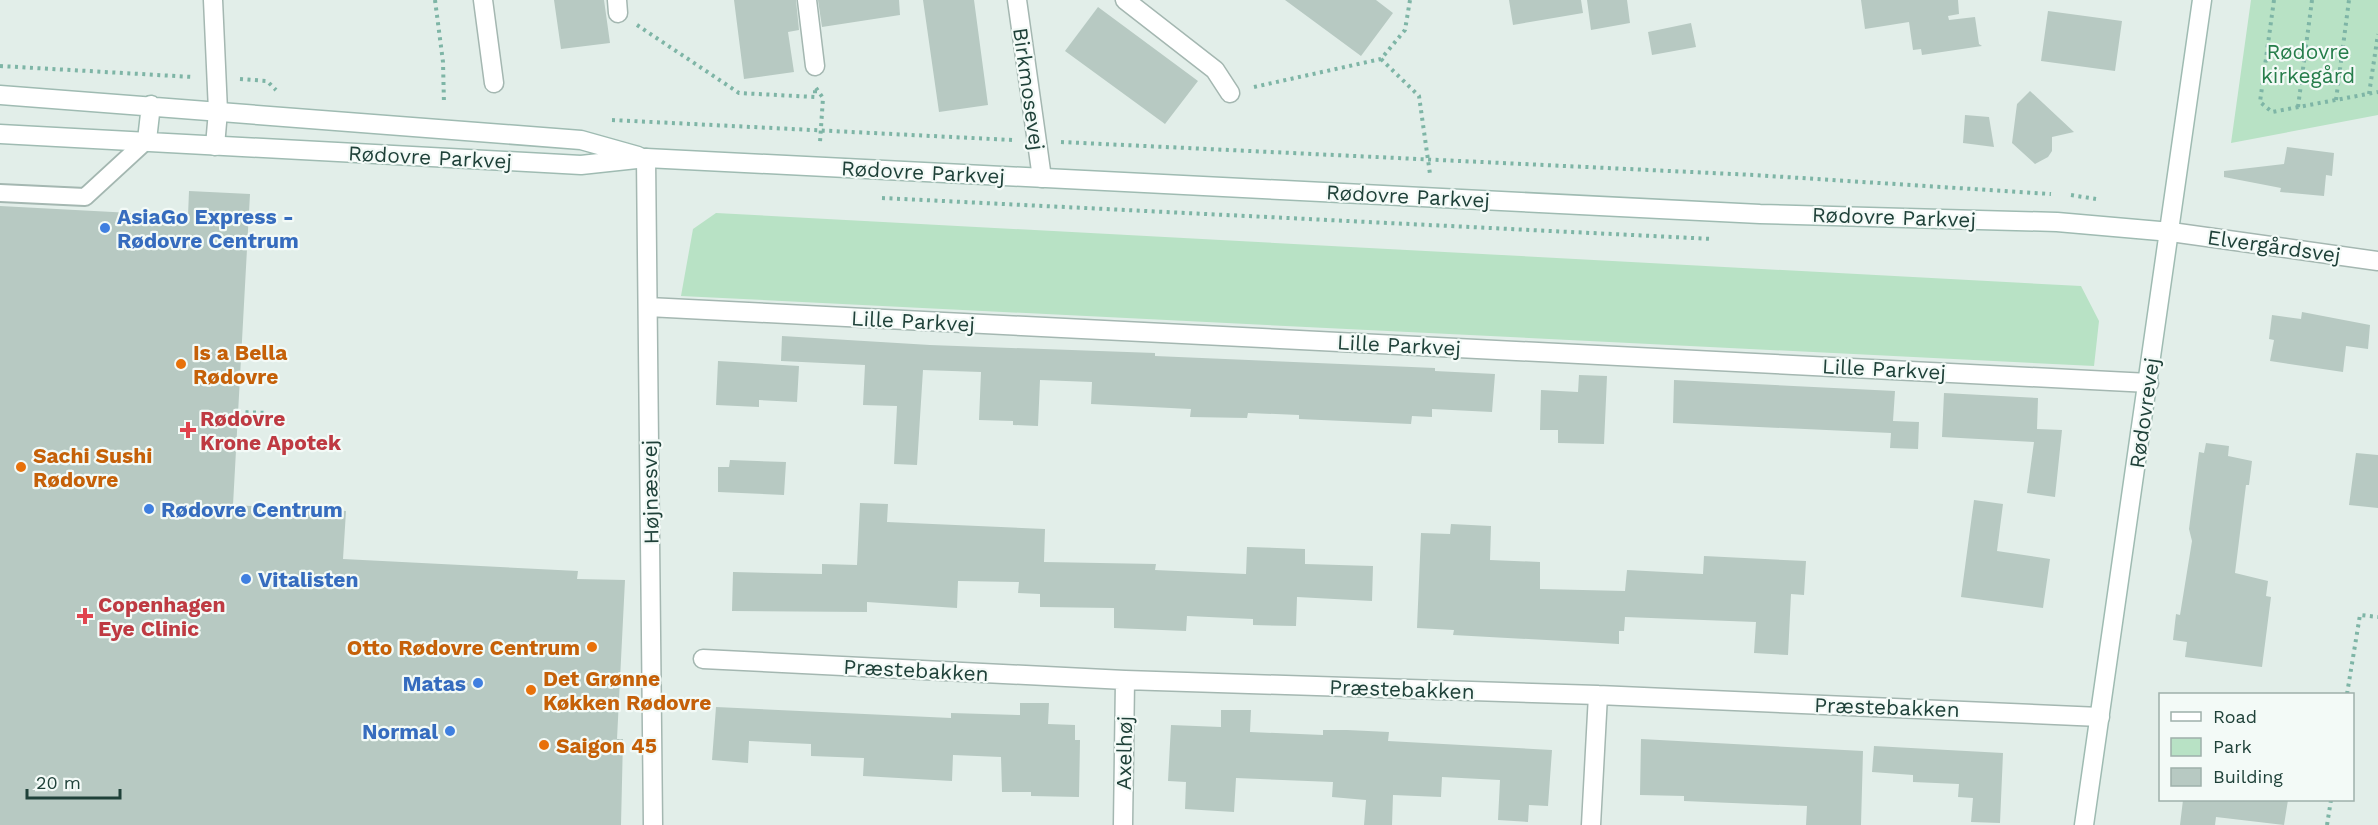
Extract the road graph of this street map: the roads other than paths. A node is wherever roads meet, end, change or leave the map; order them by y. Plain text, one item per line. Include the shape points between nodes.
1 (213, 0) edge
2 (483, 0) edge
3 (807, 0) edge
4 (1017, 0) edge
5 (1125, 0) edge
6 (2202, 0) edge
7 (815, 66) road end
8 (495, 83) dead end
9 (1230, 93) road end
10 (0, 95) edge
11 (151, 105) junction
12 (218, 111) junction
13 (0, 134) edge
14 (147, 140) junction
15 (215, 146) junction
16 (646, 158) junction
17 (1042, 178) junction
18 (0, 193) edge
19 (2171, 232) junction
20 (2378, 261) edge
21 (648, 307) junction
22 (2149, 383) junction
23 (704, 659) dead end
24 (1125, 680) junction
25 (1598, 695) junction
26 (2100, 717) junction
27 (653, 825) edge
28 (1123, 825) edge
29 (1591, 825) edge
30 (2084, 825) edge

1 - 12 street
2 - 8 street
3 - 7 street
4 - 17 street, Birkmosevej
5 - 9 street via 1215,70
6 - 19 street, Rødovrevej
10 - 11 street, Rødovre Parkvej
11 - 12 street, Rødovre Parkvej
11 - 14 street
12 - 15 street
12 - 16 street, Rødovre Parkvej via 581,140
13 - 14 street, Rødovre Parkvej
14 - 15 street, Rødovre Parkvej
14 - 18 lane via 85,197
15 - 16 street, Rødovre Parkvej via 581,165
16 - 17 street, Rødovre Parkvej
16 - 21 street, Højnæsvej
17 - 19 street, Rødovre Parkvej via 1760,213 2057,222
19 - 20 street, Elvergårdsvej
19 - 22 street, Rødovrevej
21 - 22 street, Lille Parkvej
21 - 27 street, Højnæsvej
22 - 26 street, Rødovrevej
23 - 24 street, Præstebakken
24 - 25 street, Præstebakken
24 - 28 street, Axelhøj
25 - 26 street, Præstebakken
25 - 29 street
26 - 30 street, Rødovrevej

